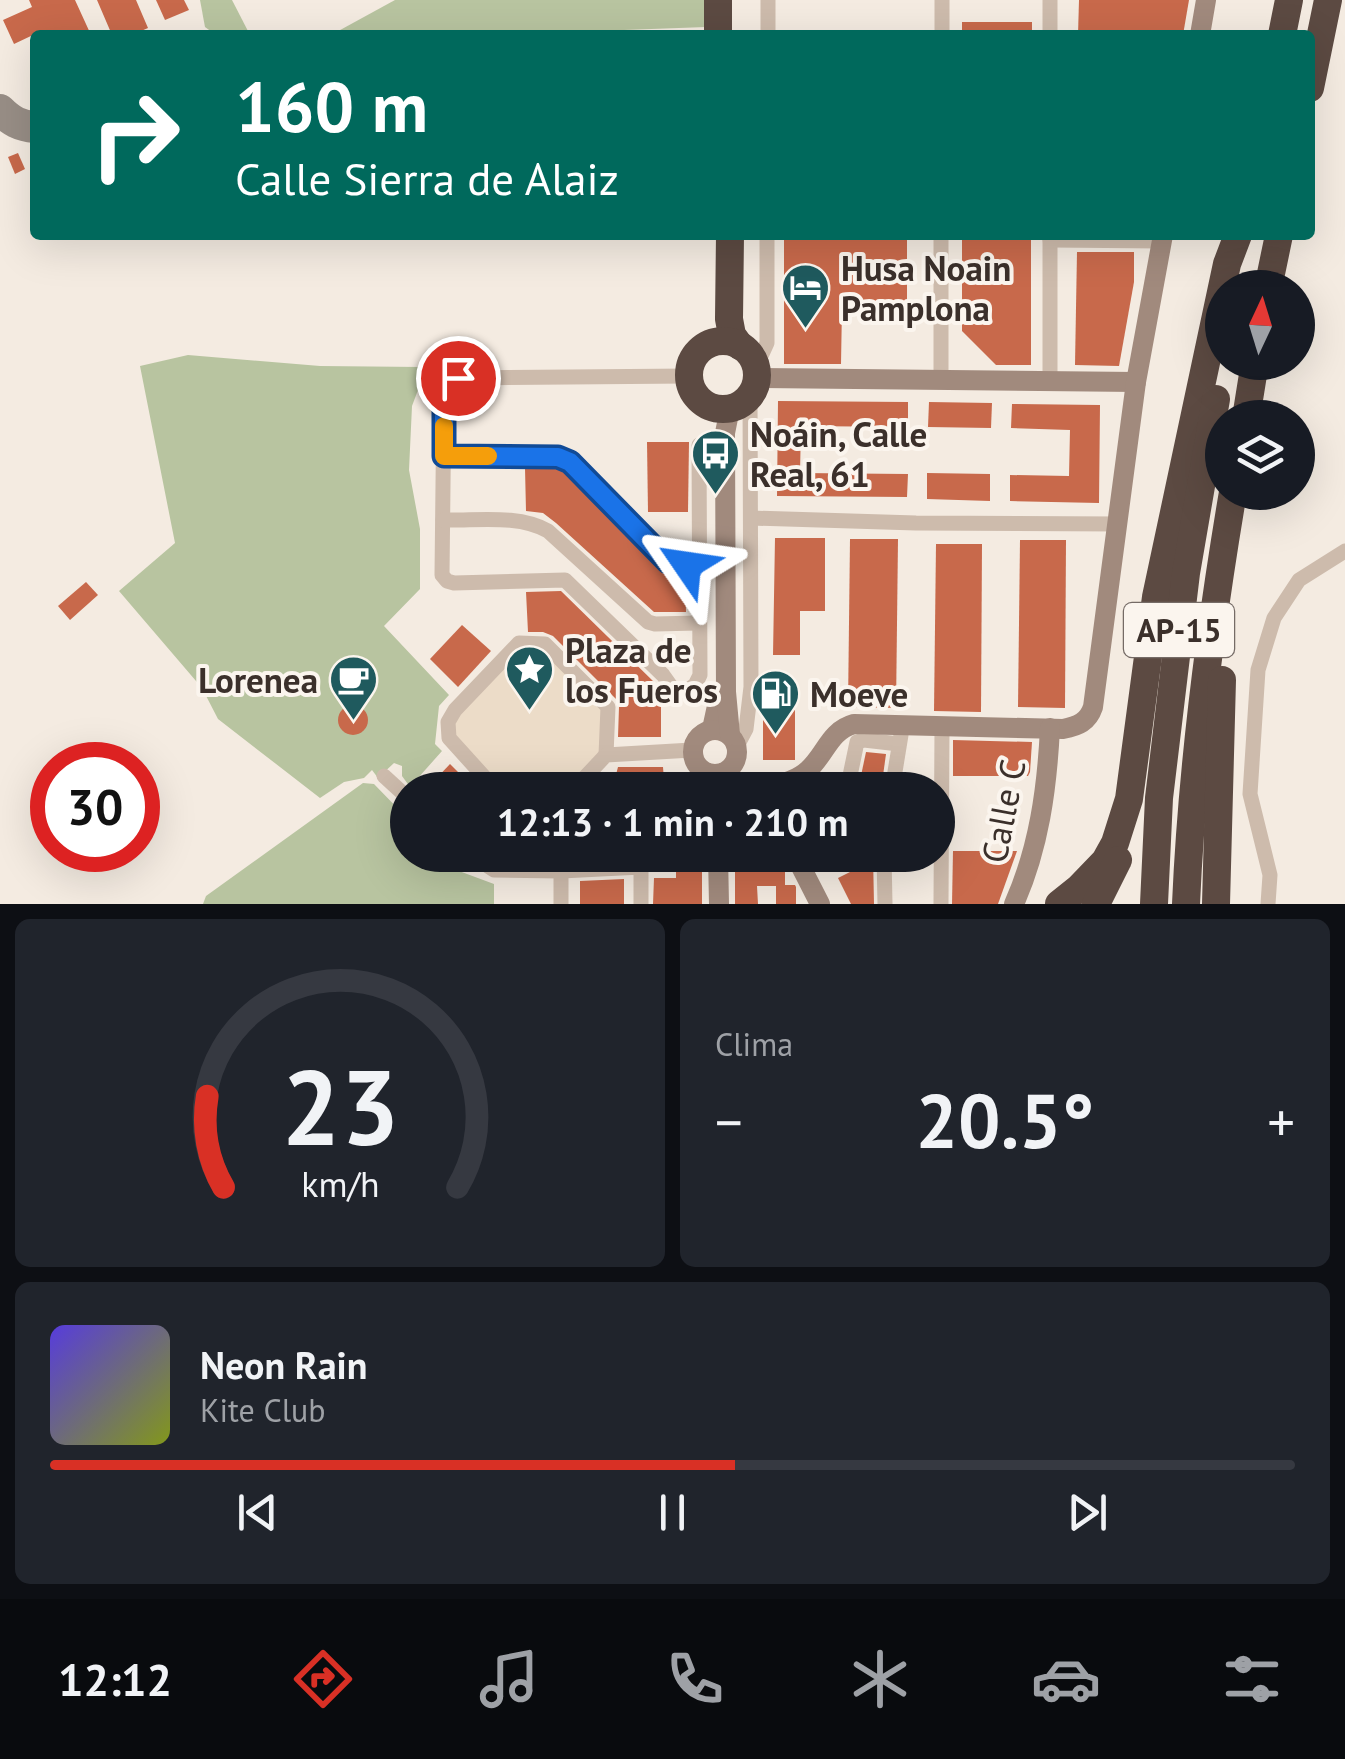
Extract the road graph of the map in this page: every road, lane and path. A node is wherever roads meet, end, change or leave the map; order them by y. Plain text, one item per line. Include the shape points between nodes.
1 (718, 0) edge
2 (730, 0) edge
3 (768, 0) edge
4 (942, 0) edge
5 (1050, 0) edge
6 (1206, 0) edge
7 (1289, 0) edge
8 (1328, 0) edge
9 (718, 30) edge
10 (730, 30) edge
11 (768, 30) edge
12 (942, 30) edge
13 (1050, 30) edge
14 (1201, 30) edge
15 (1283, 30) edge
16 (1315, 64) edge
17 (719, 240) edge
18 (730, 240) edge
19 (768, 240) edge
20 (942, 240) edge
21 (1050, 240) edge
22 (1163, 240) edge
23 (1239, 240) edge
24 (1240, 240) edge
25 (1278, 240) edge
26 (1236, 270) edge
27 (1272, 270) edge
28 (708, 345) junction
29 (689, 376) junction
30 (1218, 380) edge
31 (941, 381) junction
32 (1050, 381) junction
33 (741, 382) junction
34 (1136, 382) junction
35 (699, 445) dead end
36 (444, 456) junction
37 (1230, 510) edge
38 (751, 518) junction
39 (443, 520) junction
40 (1119, 524) junction
41 (1225, 538) junction
42 (1345, 552) edge
43 (709, 565) junction
44 (1163, 573) junction
45 (698, 623) junction
46 (942, 727) junction
47 (1050, 728) junction
48 (901, 735) junction
49 (692, 750) junction
50 (606, 755) junction
51 (724, 756) edge
52 (480, 772) edge
53 (590, 772) edge
54 (806, 772) edge
55 (851, 772) edge
56 (895, 772) edge
57 (384, 776) dead end
58 (390, 782) edge
59 (561, 872) edge
60 (641, 872) edge
61 (718, 872) edge
62 (804, 872) edge
63 (884, 872) edge
64 (561, 904) edge
65 (640, 904) edge
66 (718, 904) edge
67 (820, 904) edge
68 (885, 904) edge
69 (941, 904) edge
70 (1014, 904) edge
71 (1059, 904) edge
72 (1096, 904) edge
73 (1154, 904) edge
74 (1186, 904) edge
75 (1216, 904) edge
76 (1268, 904) edge

1 - 9 highway
2 - 10 highway
3 - 11 street
4 - 12 street
5 - 13 street
6 - 14 street
7 - 15 highway
8 - 16 highway
17 - 28 highway via 719,319
18 - 33 highway via 730,319
19 - 33 street via 768,344
20 - 31 street
21 - 32 street
22 - 34 street
23 - 44 highway via 1227,264
24 - 26 highway
25 - 27 highway
28 - 29 highway via 694,358
28 - 33 highway via 730,342
29 - 33 highway via 697,397
29 - 36 street via 458,378 444,395
30 - 73 highway, AP-15 via 1186,573 1159,798
31 - 32 street
31 - 33 street
32 - 34 street
33 - 38 street
33 - 43 street via 718,432
33 - 51 street via 726,432
34 - 40 street
35 - 43 street
36 - 39 street
36 - 43 street via 558,457 668,562
37 - 41 highway, AP-15
38 - 40 street
38 - 51 street via 751,687 746,729
39 - 45 street via 534,524 648,622
39 - 45 street via 447,581 565,580 678,692 696,685 700,674
40 - 47 street via 1094,707 1080,724
41 - 74 highway, AP-15
41 - 75 highway
42 - 76 street via 1299,580 1274,618 1258,670 1250,794 1270,875
43 - 45 street
43 - 51 street
44 - 71 highway via 1129,799 1105,861
44 - 72 highway via 1134,802 1124,844
46 - 47 street
46 - 48 street
46 - 69 street
47 - 70 street, Calle C via 1042,817
48 - 54 street via 854,724 842,728
48 - 55 street via 857,742
48 - 56 street
49 - 50 street
49 - 51 street via 698,736
49 - 51 street via 704,772
50 - 52 street via 608,708 545,644 520,644 448,722 449,738
50 - 53 street
57 - 58 street
59 - 64 street
60 - 65 street
61 - 66 street
62 - 67 street
63 - 68 street

